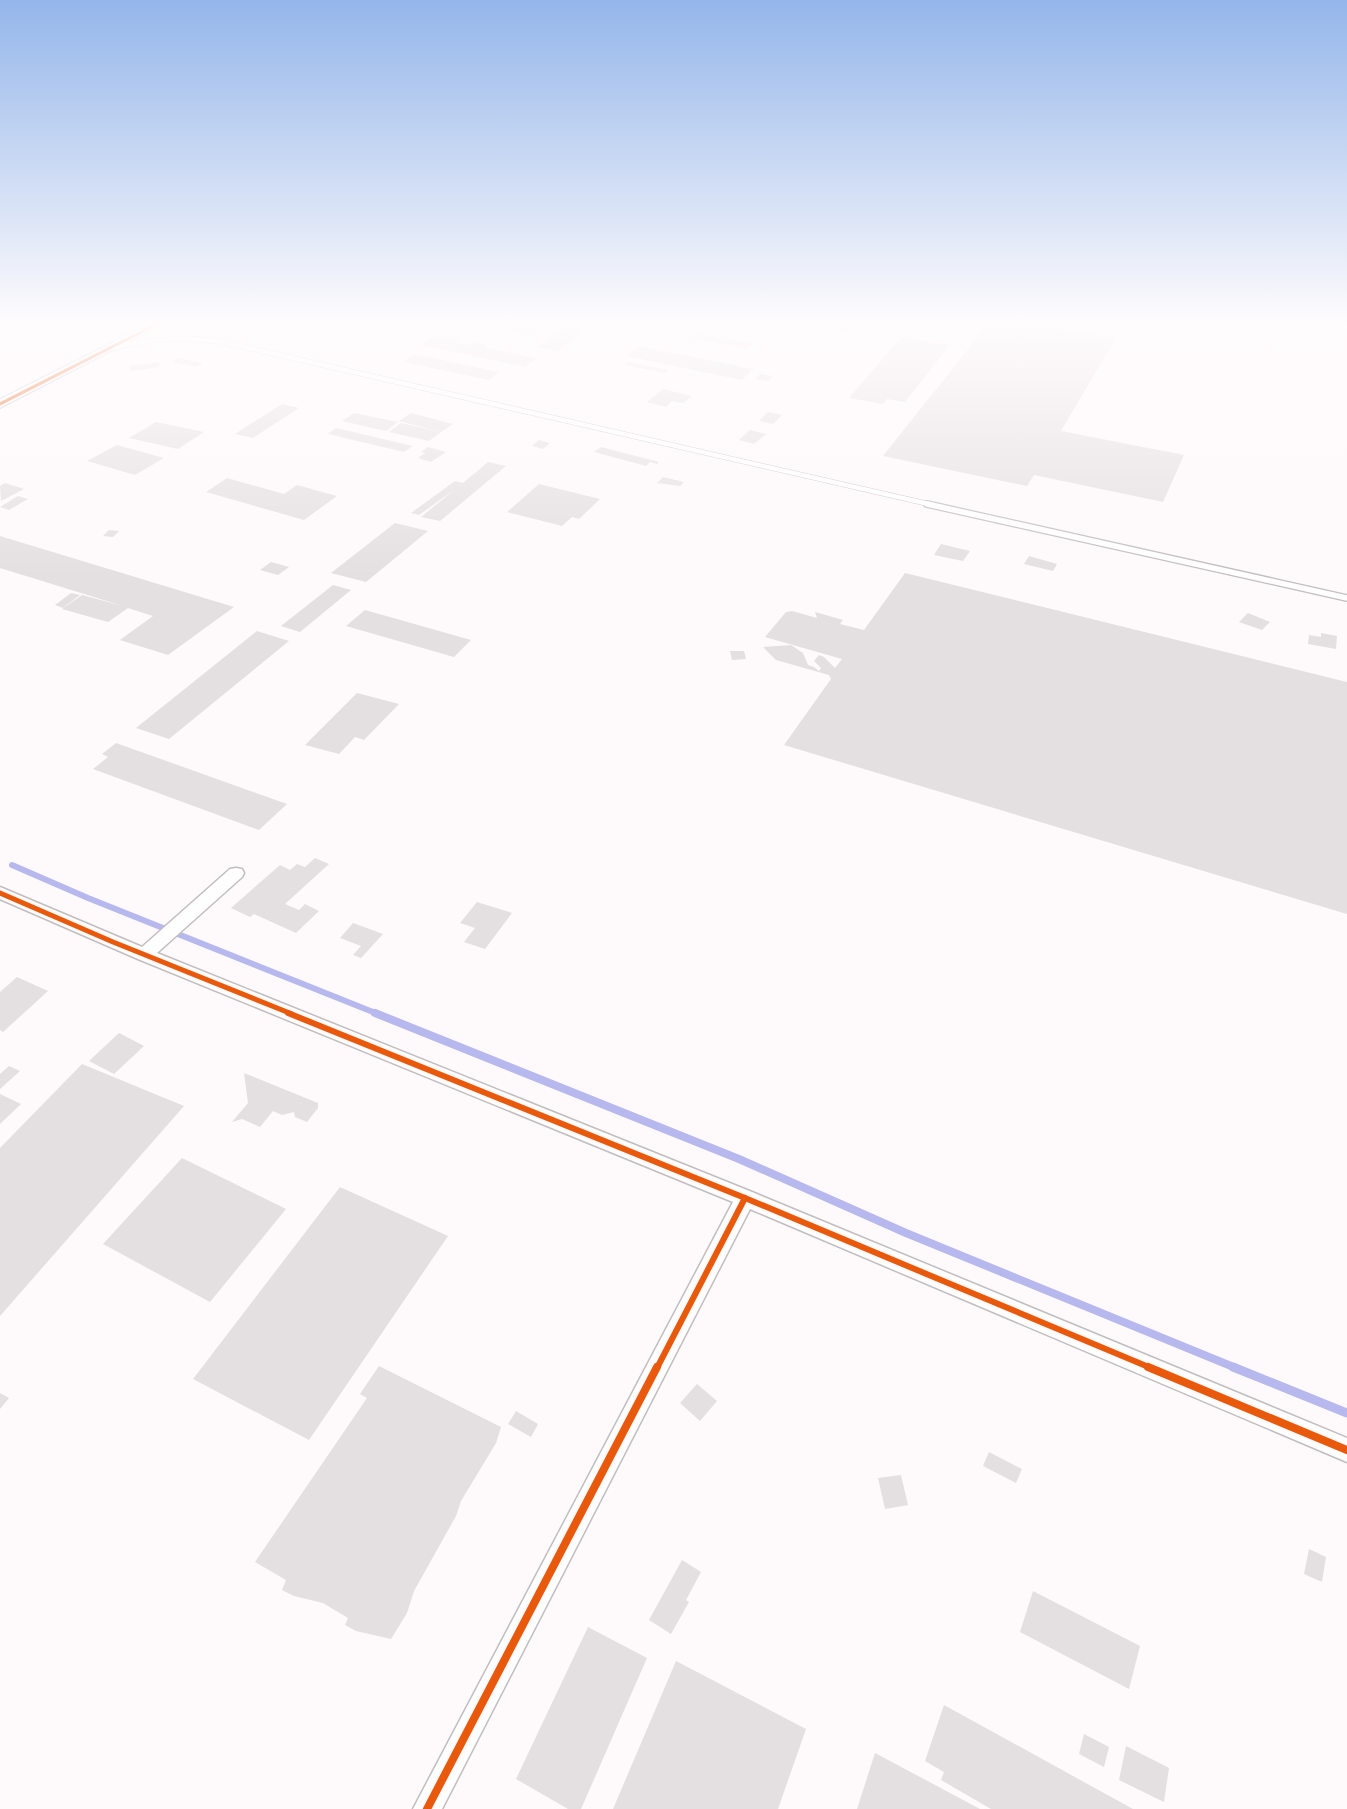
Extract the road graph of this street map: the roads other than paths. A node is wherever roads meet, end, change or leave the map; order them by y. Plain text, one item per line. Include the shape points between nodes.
1 (511, 408) edge
2 (1347, 598) edge
3 (236, 873) dead end
4 (0, 893) edge
5 (144, 955) junction
6 (745, 1198) junction
7 (1347, 1450) edge
8 (427, 1809) edge

1 - 2 lane
3 - 5 street
4 - 5 street
5 - 6 street
6 - 7 street
6 - 8 street

